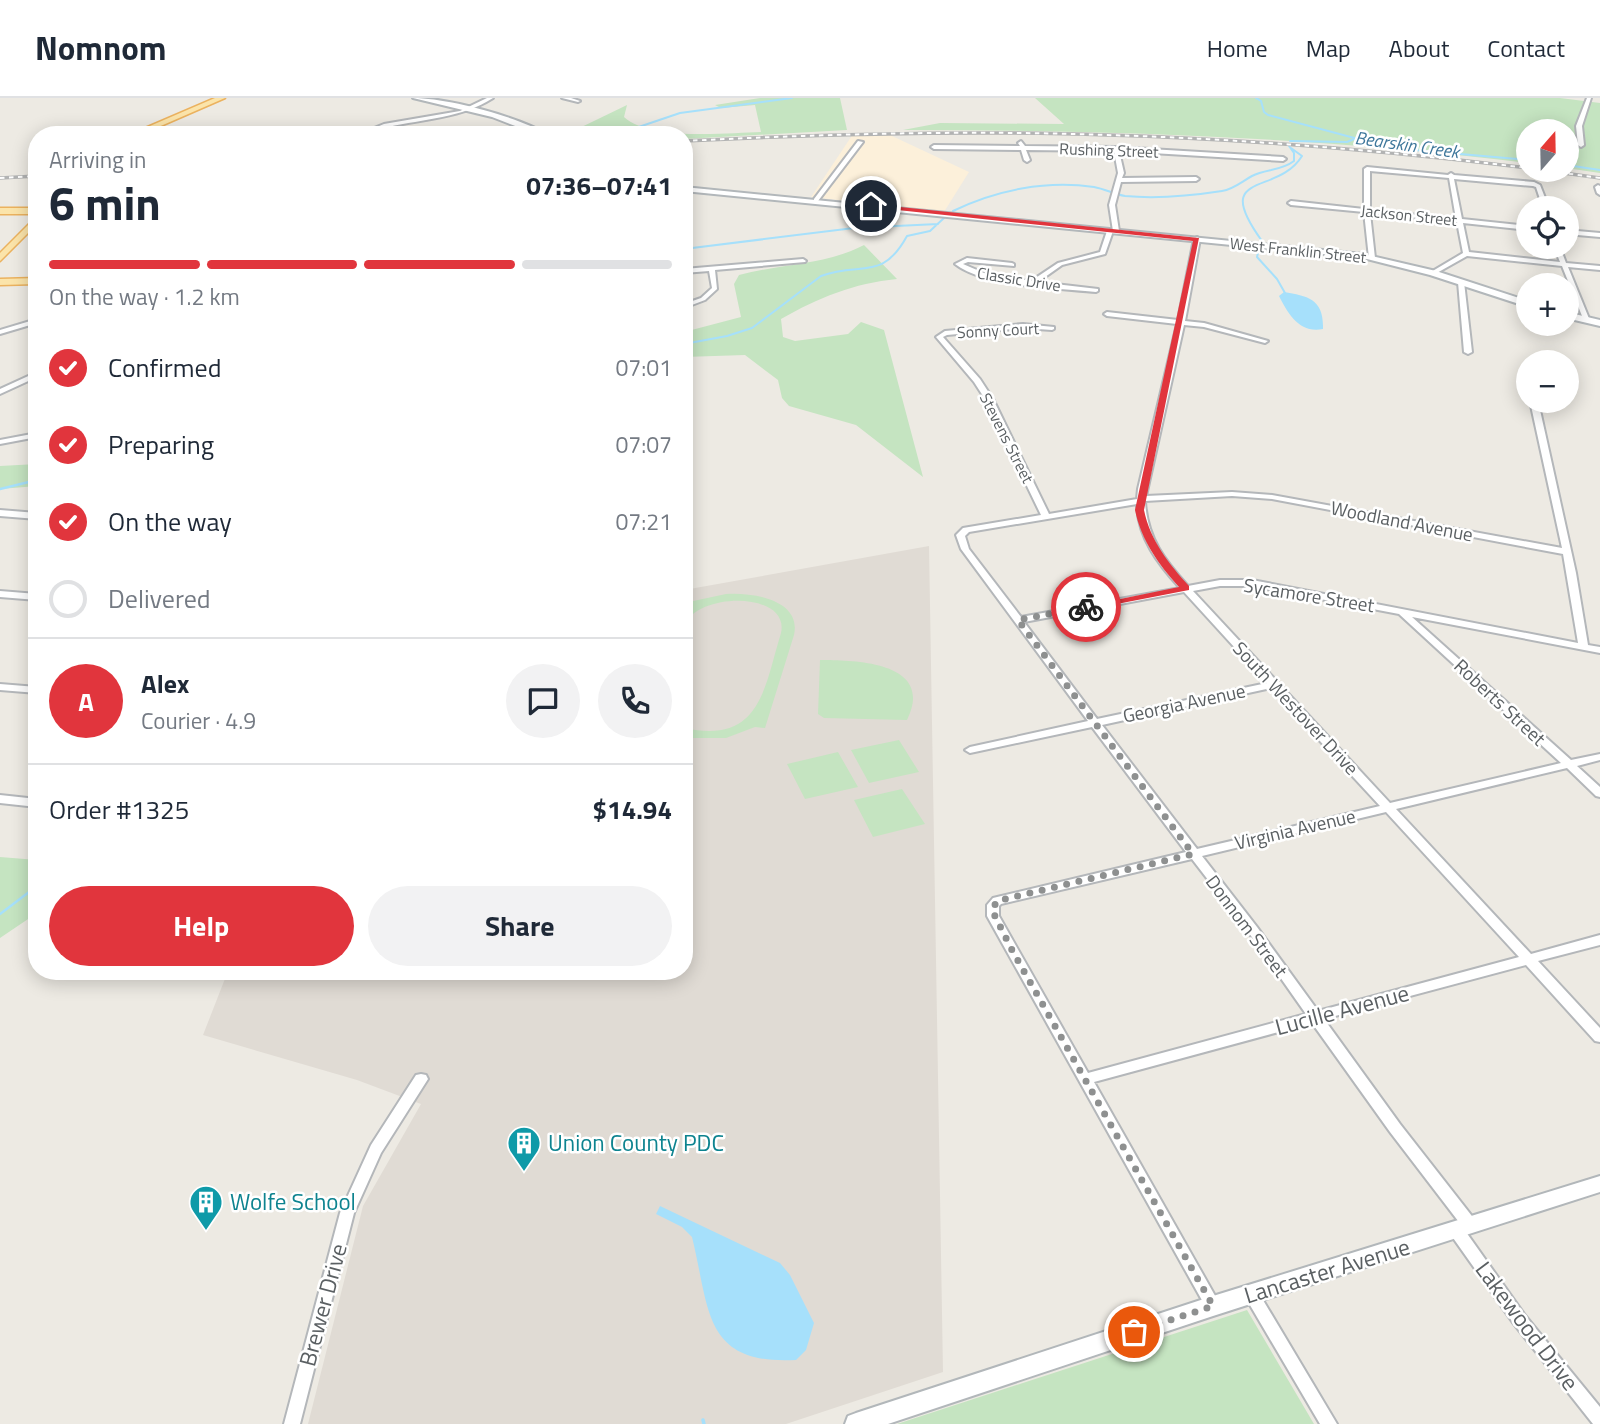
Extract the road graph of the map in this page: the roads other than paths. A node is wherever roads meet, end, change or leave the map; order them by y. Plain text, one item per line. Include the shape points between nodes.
1 (220, 98) edge
2 (416, 98) edge
3 (491, 98) edge
4 (564, 98) edge
5 (1589, 98) edge
6 (578, 101) dead end
7 (470, 108) junction
8 (154, 126) edge
9 (385, 126) edge
10 (521, 126) edge
11 (860, 142) dead end
12 (1022, 145) junction
13 (1581, 145) dead end
14 (934, 147) dead end
15 (1116, 149) junction
16 (1283, 159) dead end
17 (1027, 160) dead end
18 (1451, 175) junction
19 (1196, 179) dead end
20 (1118, 180) junction
21 (693, 190) edge
22 (1542, 196) edge
23 (816, 201) junction
24 (1291, 203) dead end
25 (1367, 210) junction
26 (28, 211) edge
27 (0, 212) edge
28 (1459, 220) junction
29 (1516, 227) edge
30 (28, 228) edge
31 (1113, 231) junction
32 (1579, 233) edge
33 (1600, 235) edge
34 (1196, 239) junction
35 (1466, 254) junction
36 (0, 258) edge
37 (1372, 258) junction
38 (1561, 259) edge
39 (803, 261) dead end
40 (1562, 264) junction
41 (1012, 265) dead end
42 (1600, 268) edge
43 (712, 270) junction
44 (693, 271) edge
45 (1433, 274) junction
46 (28, 281) edge
47 (0, 282) edge
48 (1034, 282) junction
49 (1461, 282) junction
50 (1096, 290) dead end
51 (1516, 299) edge
52 (693, 302) edge
53 (1107, 314) dead end
54 (1579, 319) edge
55 (1587, 321) junction
56 (1181, 322) junction
57 (1600, 323) edge
58 (28, 324) edge
59 (1052, 328) dead end
60 (0, 332) edge
61 (945, 333) joint
62 (1265, 341) dead end
63 (1468, 352) dead end
64 (28, 378) edge
65 (0, 391) edge
66 (1537, 413) edge
67 (28, 437) edge
68 (0, 442) edge
69 (1141, 500) junction
70 (0, 513) edge
71 (28, 515) edge
72 (1046, 517) junction
73 (1013, 522) joint
74 (1567, 552) junction
75 (1186, 588) junction
76 (0, 594) edge
77 (28, 596) edge
78 (1400, 611) junction
79 (1018, 620) junction
80 (1583, 646) junction
81 (1600, 650) edge
82 (1274, 684) junction
83 (0, 687) edge
84 (28, 690) edge
85 (1095, 723) junction
86 (970, 750) dead end
87 (1600, 757) edge
88 (1568, 764) junction
89 (1600, 793) edge
90 (0, 799) edge
91 (28, 802) edge
92 (1388, 807) junction
93 (1193, 854) junction
94 (1600, 940) edge
95 (1529, 959) junction
96 (1315, 1017) junction
97 (1600, 1037) edge
98 (421, 1079) dead end
99 (1085, 1079) junction
100 (1600, 1184) edge
101 (1463, 1228) junction
102 (1252, 1295) junction
103 (1213, 1306) junction
104 (1600, 1420) edge
105 (292, 1424) edge
106 (856, 1424) edge
107 (1329, 1424) edge

1 - 8 main road
2 - 7 main road
3 - 7 street
4 - 6 street
5 - 13 street via 1579,126
7 - 9 street
7 - 10 main road
11 - 23 street
12 - 14 street, Rushing Street
12 - 15 street, Rushing Street
12 - 17 street
15 - 16 street, Rushing Street
15 - 20 street
18 - 22 street via 1534,184
18 - 25 street via 1367,169
18 - 28 street
19 - 20 street
20 - 31 street via 1112,205
21 - 23 main road, West Franklin Street
23 - 31 main road, West Franklin Street
24 - 25 street, Jackson Street
25 - 28 street, Jackson Street
25 - 37 street
26 - 27 main road
28 - 29 street, Jackson Street
28 - 35 street
30 - 36 main road
31 - 34 main road, West Franklin Street
31 - 48 street via 1103,253 1060,264
32 - 33 street
34 - 37 main road, West Franklin Street
34 - 56 street, South Westover Drive
35 - 40 street
35 - 45 street
37 - 45 main road, West Franklin Street
38 - 40 street
39 - 43 street
40 - 42 street
40 - 55 street
41 - 48 street, Classic Drive via 967,260 958,264 975,272
43 - 44 street
43 - 52 street via 715,288
45 - 49 main road, West Franklin Street
46 - 47 main road
48 - 50 street, Classic Drive
49 - 51 main road, West Franklin Street
49 - 63 street
53 - 56 street
54 - 55 main road
55 - 57 main road
56 - 62 street
56 - 69 street, South Westover Drive
58 - 60 street
59 - 61 street, Sonny Court
61 - 72 street, Stevens Street via 939,337 989,399
64 - 65 street
66 - 74 street
67 - 68 street
69 - 72 street, Woodland Avenue
69 - 74 street, Woodland Avenue via 1232,494 1272,497
69 - 75 street, South Westover Drive via 1146,531 1162,563
70 - 71 street
72 - 73 street, Woodland Avenue
73 - 79 street, Donnom Street via 967,530 960,536
74 - 80 street
75 - 78 street, Sycamore Street via 1252,583
75 - 79 street, Sycamore Street
75 - 82 street, South Westover Drive
76 - 77 street
78 - 80 street, Sycamore Street
78 - 88 street, Roberts Street
79 - 85 street, Donnom Street
80 - 81 street, Sycamore Street
82 - 85 street, Georgia Avenue
82 - 92 street, South Westover Drive
83 - 84 street
85 - 86 street, Georgia Avenue
85 - 93 street, Donnom Street
87 - 88 street, Virginia Avenue
88 - 89 street, Roberts Street
88 - 92 street, Virginia Avenue
90 - 91 street
92 - 93 street, Virginia Avenue
92 - 95 street, South Westover Drive
93 - 96 street, Donnom Street
93 - 99 street, Virginia Avenue via 993,905 993,916
94 - 95 street, Lucille Avenue
95 - 96 street, Lucille Avenue
95 - 97 street, South Westover Drive
96 - 99 street, Lucille Avenue
96 - 101 street, Donnom Street
98 - 105 street, Brewer Drive via 376,1149 348,1213
99 - 103 street
100 - 101 main road, Lancaster Avenue
101 - 102 main road, Lancaster Avenue
101 - 104 street, Lakewood Drive via 1519,1318
102 - 103 main road, Lancaster Avenue
102 - 107 street
103 - 106 main road, Lancaster Avenue

